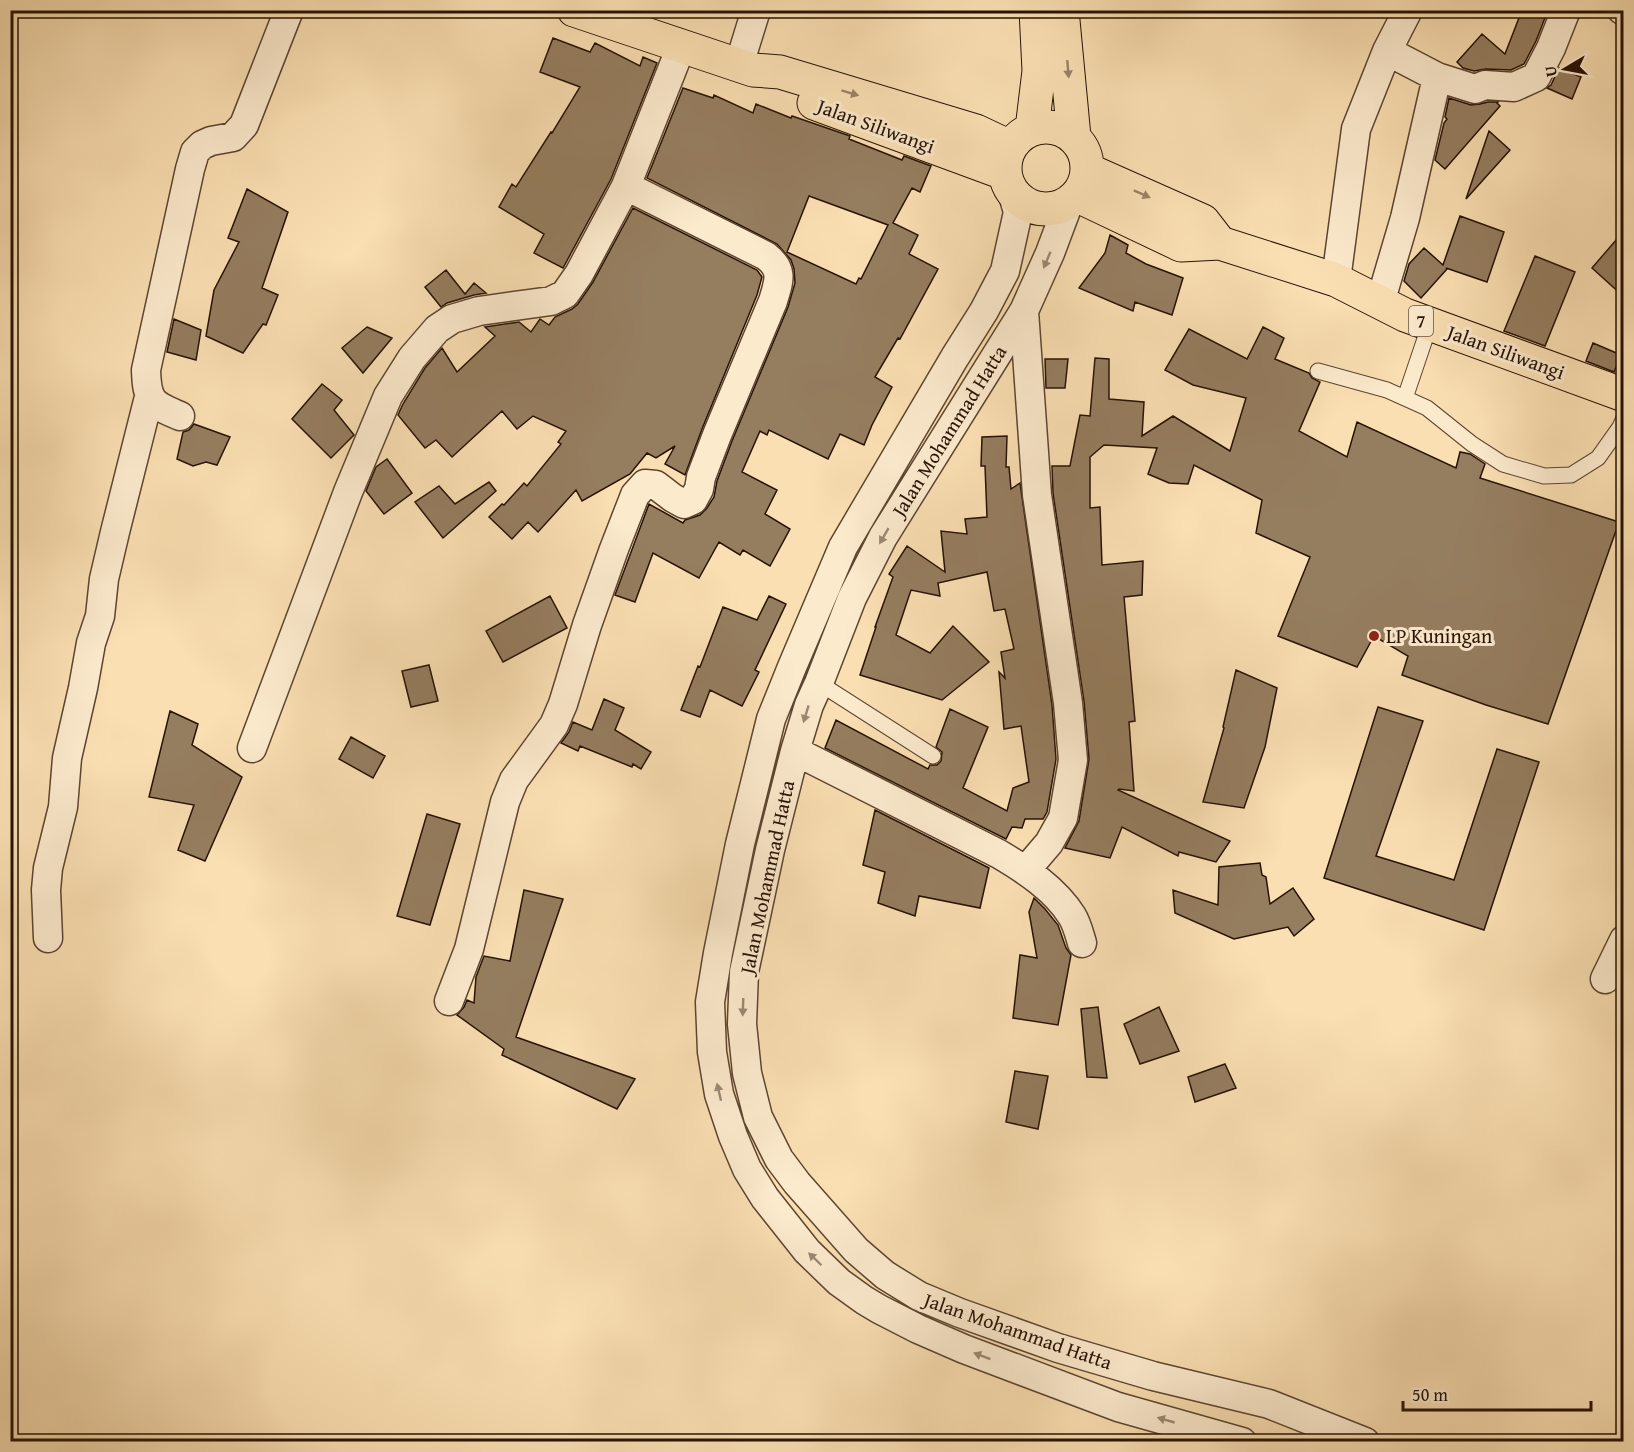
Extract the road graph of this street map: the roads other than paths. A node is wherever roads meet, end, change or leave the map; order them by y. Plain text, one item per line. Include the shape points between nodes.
1 (289, 10) edge
2 (574, 10) edge
3 (756, 10) edge
4 (1036, 10) edge
5 (1062, 10) edge
6 (1408, 10) edge
7 (1566, 10) edge
8 (681, 46) junction
9 (1387, 51) junction
10 (746, 67) junction
11 (1437, 77) junction
12 (1074, 137) junction
13 (1015, 161) junction
14 (626, 186) junction
15 (1078, 191) junction
16 (1336, 280) junction
17 (1380, 303) junction
18 (1024, 311) junction
19 (1430, 324) junction
20 (1318, 371) dead end
21 (1623, 395) edge
22 (149, 397) junction
23 (1405, 398) junction
24 (180, 416) dead end
25 (1623, 418) edge
26 (792, 667) junction
27 (819, 683) junction
28 (252, 748) dead end
29 (795, 751) junction
30 (933, 756) dead end
31 (1026, 870) junction
32 (48, 938) dead end
33 (1623, 940) edge
34 (1082, 943) dead end
35 (1605, 979) dead end
36 (449, 1001) dead end
37 (1242, 1442) edge
38 (1365, 1442) edge

1 - 22 street via 244,125 233,137 211,141 195,152 146,370
2 - 8 main road, Jalan Siliwangi
3 - 10 street
4 - 13 main road via 1040,71
5 -> 12 main road
6 - 9 street
7 - 11 street via 1536,77 1514,87 1485,85 1475,89
8 - 10 main road, Jalan Siliwangi
8 - 14 street
9 - 11 street
9 - 16 street via 1356,129
10 - 13 main road, Jalan Siliwangi via 780,72 965,127
11 - 17 street via 1405,218
12 - 13 main road via 1054,127
12 - 15 main road via 1085,152
13 - 15 main road via 1038,209
13 - 26 street, Jalan Mohammad Hatta via 1018,212 1005,271 843,547
14 - 28 street via 565,294 550,301 452,319 436,329 412,358 388,396 352,481
14 - 36 street via 766,256 779,270 778,283 693,500 684,504 656,484 645,484 635,495 563,705 550,732 514,780 505,802 470,949
15 - 16 main road, Jalan Siliwangi / 7 via 1181,245 1220,243
15 -> 18 street, Jalan Mohammad Hatta
16 - 17 main road, Jalan Siliwangi / 7
17 - 19 main road, Jalan Siliwangi / 7
18 -> 27 street, Jalan Mohammad Hatta via 883,537 852,598
18 - 31 street via 1037,495 1073,760 1063,818 1049,843
19 - 21 main road, Jalan Siliwangi / 7
19 - 23 lane
20 - 23 lane
22 - 24 street via 161,408
22 - 32 street via 104,579 100,616 66,758 63,807 48,868
23 - 25 lane via 1427,408 1503,464 1544,476 1571,475 1598,458
26 - 27 street
37 -> 26 street, Jalan Mohammad Hatta via 1118,1407 964,1349 879,1309 839,1282 807,1251 747,1169 719,1095 710,1002 740,844 771,720
27 -> 29 street, Jalan Mohammad Hatta via 808,705
27 - 30 lane
29 - 31 street
29 -> 38 street, Jalan Mohammad Hatta via 744,972 742,1024 747,1073 758,1117 797,1184 856,1250 885,1275 919,1296 1058,1348 1269,1404
31 - 34 street via 1071,914
33 - 35 street

